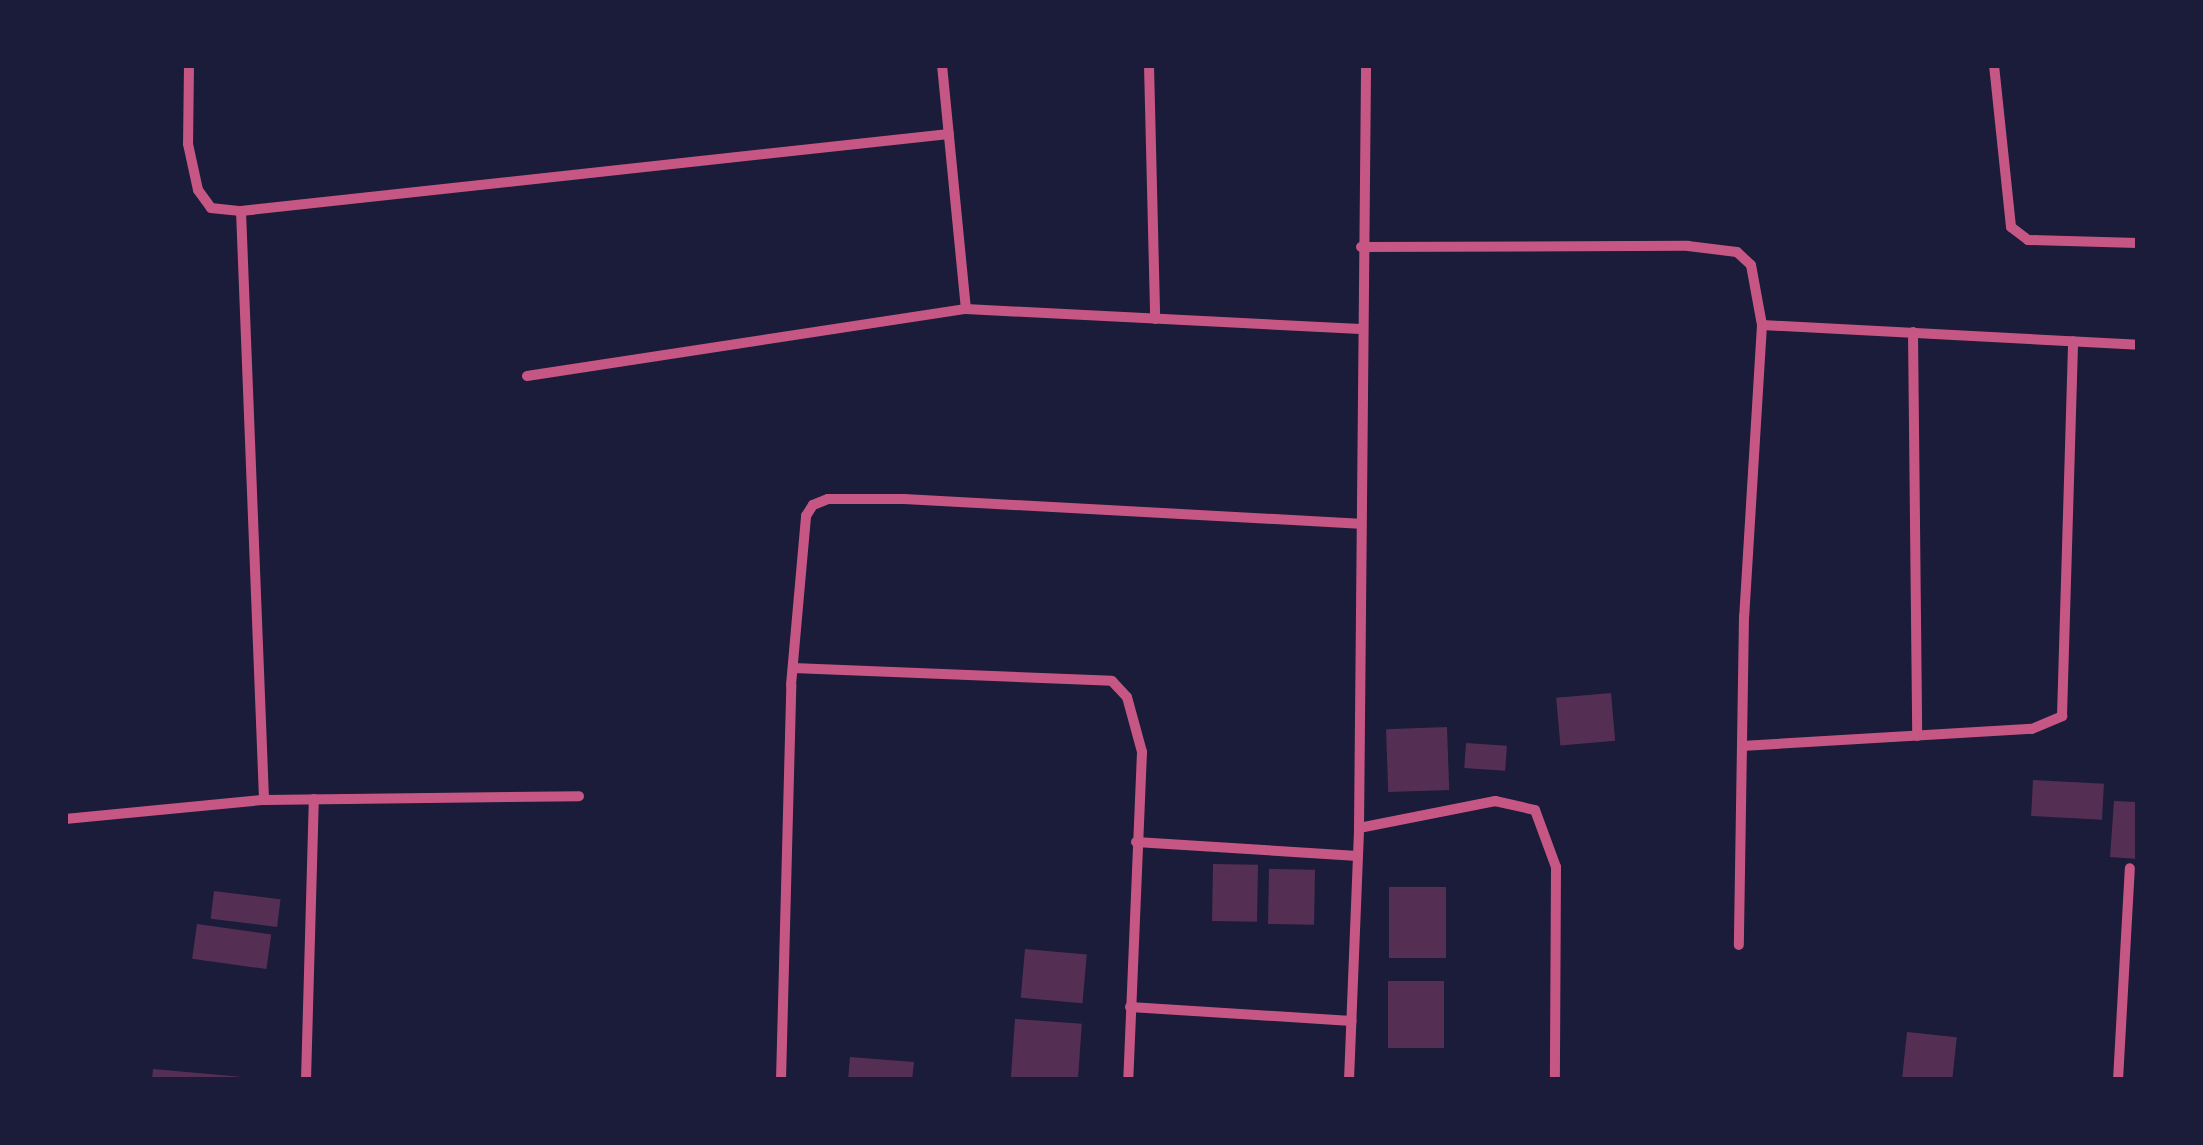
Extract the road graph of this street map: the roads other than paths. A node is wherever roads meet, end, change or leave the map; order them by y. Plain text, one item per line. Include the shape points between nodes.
1 (189, 65) edge
2 (942, 65) edge
3 (1149, 65) edge
4 (1366, 65) edge
5 (1994, 65) edge
6 (949, 134) junction
7 (241, 211) junction
8 (2138, 242) edge
9 (1361, 247) junction
10 (966, 310) junction
11 (1155, 319) junction
12 (1762, 325) junction
13 (1360, 329) junction
14 (1913, 332) junction
15 (2073, 341) junction
16 (2138, 344) edge
17 (527, 376) dead end
18 (1359, 524) junction
19 (793, 668) junction
20 (1916, 736) junction
21 (1742, 746) junction
22 (579, 796) dead end
23 (314, 799) junction
24 (264, 800) junction
25 (65, 819) edge
26 (1359, 828) junction
27 (1136, 842) junction
28 (1358, 856) junction
29 (2130, 868) dead end
30 (1739, 946) dead end
31 (1130, 1007) junction
32 (1352, 1021) junction
33 (306, 1080) edge
34 (781, 1080) edge
35 (1128, 1080) edge
36 (1349, 1080) edge
37 (1555, 1080) edge
38 (2118, 1080) edge

1 - 7 street via 188,144 198,190 211,208
2 - 6 street
3 - 11 street
4 - 9 street
5 - 8 street via 2011,227 2028,240
6 - 7 street
6 - 10 street
7 - 24 street
9 - 12 street via 1688,246 1737,252 1751,265
9 - 13 street
10 - 11 street
10 - 17 street
11 - 13 street
12 - 14 street
12 - 21 street
13 - 18 street
14 - 15 street
14 - 20 street
15 - 16 street
15 - 20 street via 2062,716 2032,729
18 - 19 street via 828,498 806,516
18 - 26 street
19 - 27 street via 1112,681 1127,697 1142,752
19 - 34 street
20 - 21 street
21 - 30 street
22 - 23 street
23 - 24 street
23 - 33 street
24 - 25 street
26 - 28 street
26 - 37 street via 1495,801 1535,810 1556,867
27 - 28 street
27 - 31 street
28 - 32 street
29 - 38 street
31 - 32 street
31 - 35 street
32 - 36 street

